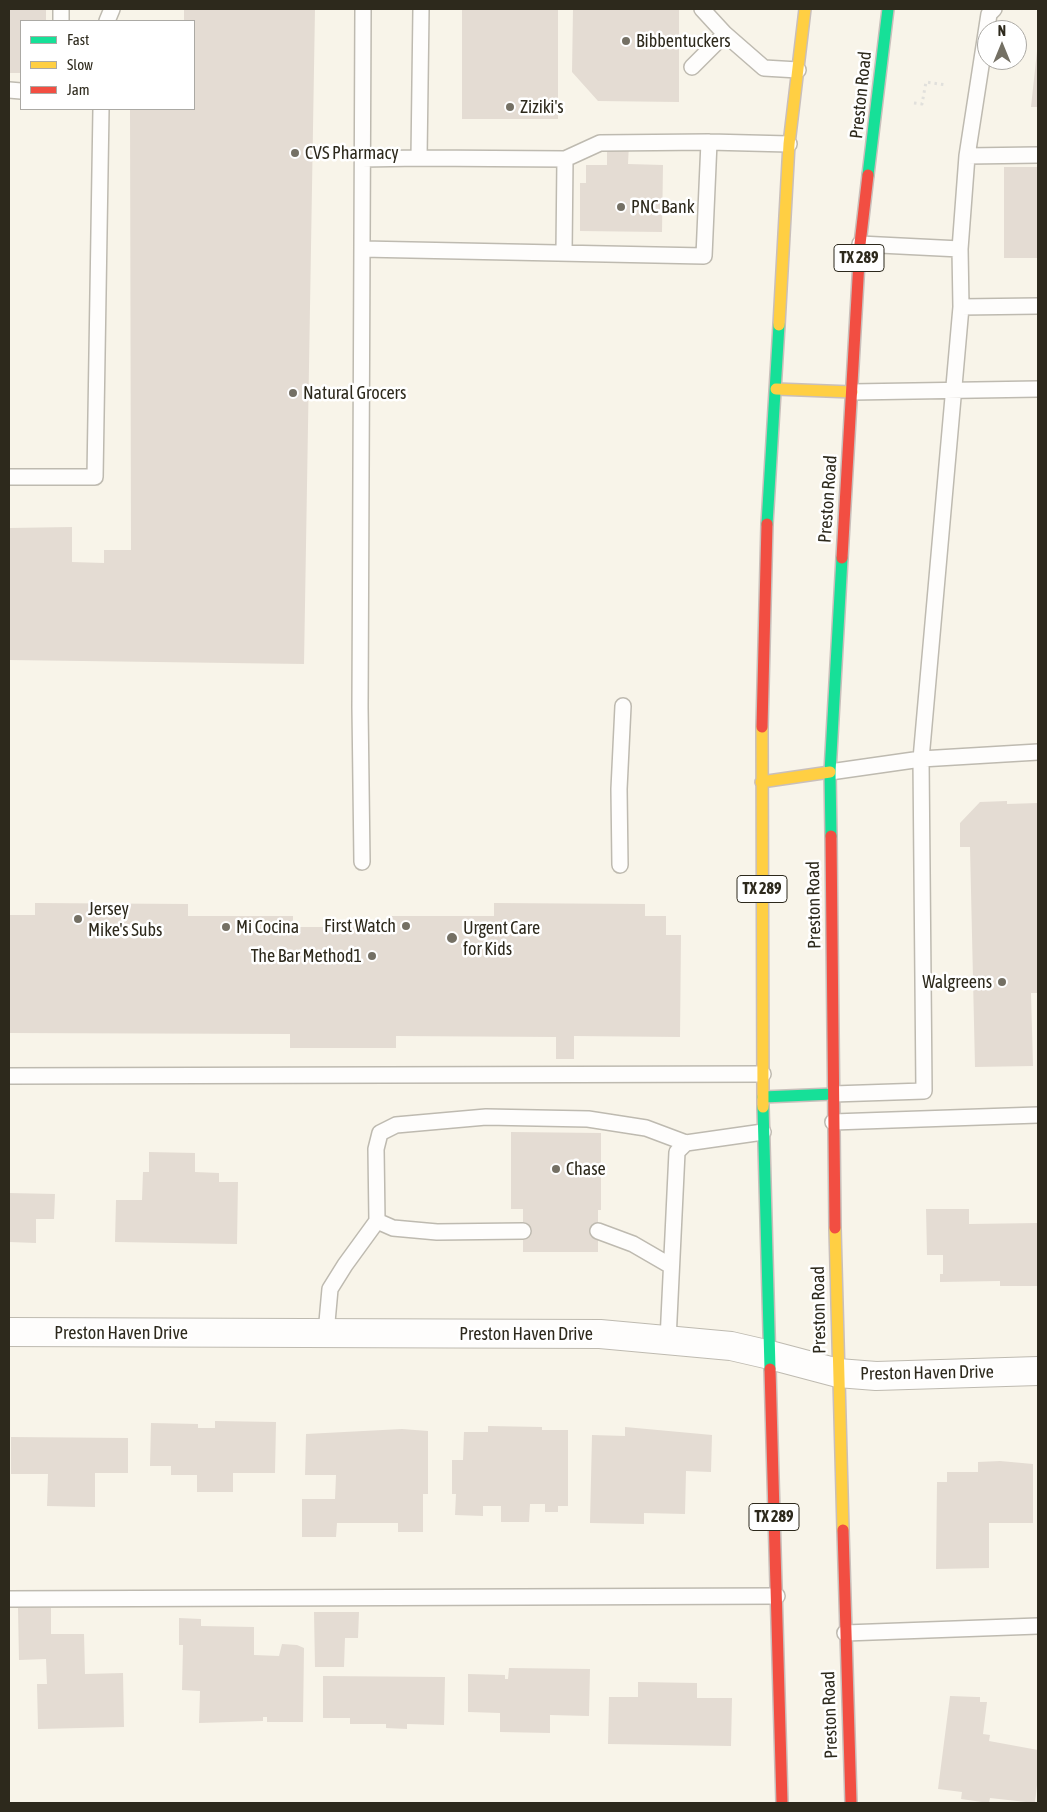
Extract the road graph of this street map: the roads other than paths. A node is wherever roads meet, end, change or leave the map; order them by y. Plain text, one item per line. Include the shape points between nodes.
1 (363, 9) edge
2 (421, 9) edge
3 (702, 9) edge
4 (805, 9) edge
5 (888, 9) edge
6 (994, 9) edge
7 (725, 34) junction
8 (692, 67) dead end
9 (798, 70) junction
10 (101, 110) edge
11 (709, 142) junction
12 (789, 144) junction
13 (1038, 155) edge
14 (967, 156) junction
15 (419, 158) junction
16 (362, 159) junction
17 (565, 159) junction
18 (860, 244) junction
19 (362, 249) junction
20 (960, 249) junction
21 (564, 252) junction
22 (1038, 306) edge
23 (960, 307) junction
24 (776, 389) junction
25 (1038, 389) edge
26 (953, 391) junction
27 (852, 392) junction
28 (9, 477) edge
29 (623, 706) dead end
30 (1038, 752) edge
31 (921, 759) junction
32 (830, 772) junction
33 (761, 782) junction
34 (362, 862) dead end
35 (620, 865) dead end
36 (763, 1074) junction
37 (9, 1076) edge
38 (832, 1094) junction
39 (763, 1097) junction
40 (1038, 1115) edge
41 (833, 1122) junction
42 (763, 1132) junction
43 (686, 1143) junction
44 (377, 1221) junction
45 (523, 1231) dead end
46 (598, 1231) dead end
47 (671, 1266) junction
48 (9, 1332) edge
49 (326, 1333) junction
50 (668, 1340) junction
51 (770, 1354) junction
52 (1038, 1371) edge
53 (838, 1373) junction
54 (777, 1596) junction
55 (9, 1599) edge
56 (1038, 1626) edge
57 (846, 1632) junction
58 (782, 1803) edge
59 (851, 1803) edge

1 - 16 lane
2 - 15 lane
3 - 7 lane
4 - 9 main road, TX 289
5 - 18 main road, Preston Road / TX 289
6 - 14 lane via 989,14
7 - 8 lane
7 - 9 lane via 764,68
9 - 12 main road, TX 289
10 - 28 lane via 95,476
11 - 12 lane
11 - 17 lane via 600,143
11 - 21 lane via 704,256
12 - 24 main road, TX 289
13 - 14 lane
14 - 20 lane
15 - 16 lane
15 - 17 lane
16 - 19 lane
17 - 21 lane
18 - 20 lane
18 - 27 main road, Preston Road / TX 289
19 - 21 lane
19 - 34 lane
20 - 23 lane
22 - 23 lane
23 - 26 lane
24 - 27 main road
24 - 33 main road, TX 289 via 766,546
25 - 26 lane
26 - 27 lane
26 - 31 lane
27 - 32 main road, Preston Road / TX 289
29 - 35 lane
30 - 31 lane
31 - 32 lane
31 - 38 lane via 924,1091
32 - 33 main road
32 - 38 main road, Preston Road / TX 289
33 - 36 main road, TX 289
36 - 37 lane
36 - 39 main road, TX 289
38 - 39 main road
38 - 41 main road, Preston Road / TX 289
39 - 42 main road, TX 289
40 - 41 lane
41 - 53 main road, Preston Road / TX 289
42 - 43 lane
42 - 51 main road, TX 289
43 - 44 lane via 646,1128 588,1119 486,1117 396,1125 380,1133 376,1149
43 - 47 lane via 677,1152
44 - 45 lane via 393,1228 437,1232
44 - 49 lane via 330,1289
46 - 47 lane via 633,1244
47 - 50 lane
48 - 49 street, Preston Haven Drive
49 - 50 street, Preston Haven Drive via 600,1334
50 - 51 street, Preston Haven Drive via 731,1346
51 - 53 street, Preston Haven Drive
51 - 54 main road, TX 289
52 - 53 street, Preston Haven Drive via 876,1376
53 - 57 main road, Preston Road / TX 289
54 - 55 lane
54 - 58 main road, TX 289
56 - 57 lane
57 - 59 main road, Preston Road / TX 289

